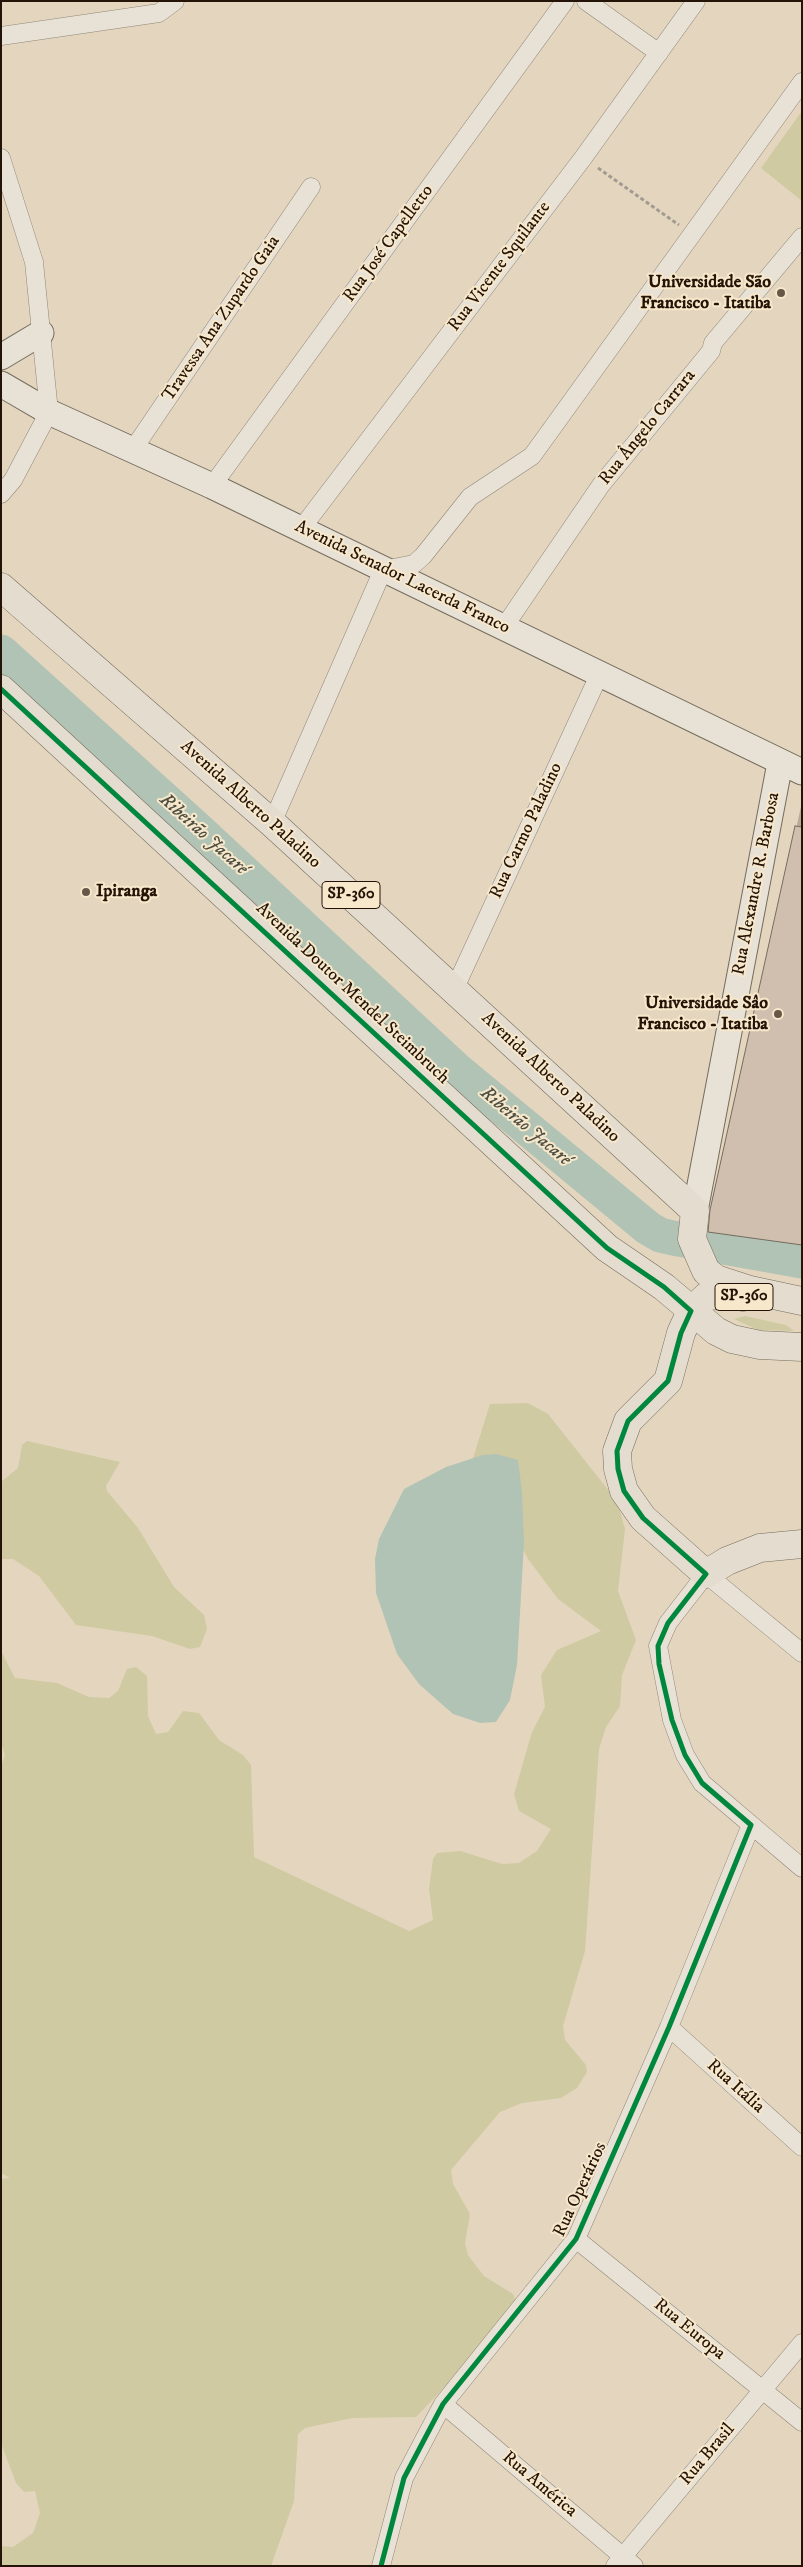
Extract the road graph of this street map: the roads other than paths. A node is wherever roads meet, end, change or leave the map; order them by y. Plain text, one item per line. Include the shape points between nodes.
1 (175, 1) edge
2 (565, 1) edge
3 (586, 1) edge
4 (696, 1) edge
5 (1, 36) edge
6 (659, 53) junction
7 (802, 82) edge
8 (1, 158) edge
9 (311, 187) dead end
10 (802, 237) edge
11 (41, 333) junction
12 (1, 357) edge
13 (1, 384) edge
14 (49, 412) junction
15 (132, 451) junction
16 (212, 486) junction
17 (1, 494) edge
18 (301, 529) junction
19 (383, 570) junction
20 (1, 587) edge
21 (504, 627) junction
22 (600, 673) junction
23 (1, 689) edge
24 (791, 768) edge
25 (272, 823) junction
26 (454, 990) junction
27 (694, 1216) junction
28 (799, 1307) edge
29 (691, 1311) junction
30 (802, 1347) edge
31 (802, 1544) edge
32 (706, 1574) junction
33 (802, 1654) edge
34 (751, 1825) junction
35 (802, 1868) edge
36 (669, 2027) junction
37 (802, 2147) edge
38 (576, 2239) junction
39 (802, 2344) edge
40 (763, 2389) junction
41 (443, 2404) junction
42 (802, 2422) edge
43 (624, 2562) edge
44 (381, 2566) edge

1 - 5 street via 160,13
2 - 16 street, Rua José Capelletto
3 - 6 street
4 - 6 street, Rua Vicente Squilante
6 - 18 street, Rua Vicente Squilante
7 - 19 street via 532,456 470,497 414,564
8 - 11 street via 34,262
9 - 15 street, Travessa Ana Zupardo Gaia
10 - 21 street, Rua Ângelo Carrara via 601,485
11 - 12 main road
11 - 14 street
13 - 14 main road, Avenida Senador Lacerda Franco
14 - 15 main road, Avenida Senador Lacerda Franco
14 - 17 street via 13,480
15 - 16 main road, Avenida Senador Lacerda Franco
16 - 18 main road, Avenida Senador Lacerda Franco
18 - 19 main road, Avenida Senador Lacerda Franco
19 - 21 main road, Avenida Senador Lacerda Franco
19 - 25 street
20 - 25 main road, Avenida Alberto Paladino / SP-360
21 - 22 main road, Avenida Senador Lacerda Franco
22 - 24 main road, Avenida Senador Lacerda Franco
22 - 26 street, Rua Carmo Paladino
23 - 29 main road, Avenida Doutor Mendel Steimbruch / SP-360 via 607,1248 664,1286
24 - 27 main road, Rua Alexandre R. Barbosa
25 - 26 main road, Avenida Alberto Paladino / SP-360
26 - 27 main road, Avenida Alberto Paladino / SP-360
27 - 28 main road, SP-360 via 692,1240 706,1271 716,1279
28 - 29 main road, SP-360 via 736,1294 707,1296
29 - 30 main road, Avenida Doutor Mendel Steimbruch via 716,1331 732,1338 760,1346
29 - 32 main road, SP-360 via 668,1381 628,1421 617,1451 618,1469 624,1490 643,1518
31 - 32 main road via 760,1548 727,1561
32 - 33 street
32 - 34 street via 668,1623 658,1646 659,1664 672,1720 685,1755 702,1783
34 - 35 street
34 - 36 street, Rua Operários
36 - 37 street, Rua Itália
36 - 38 street, Rua Operários
38 - 40 street, Rua Europa
38 - 41 street, Rua Operários
39 - 40 street, Rua Brasil
40 - 42 street, Rua Europa
40 - 43 street, Rua Brasil
41 - 43 street, Rua América
41 - 44 street, Rua Operários via 404,2478

